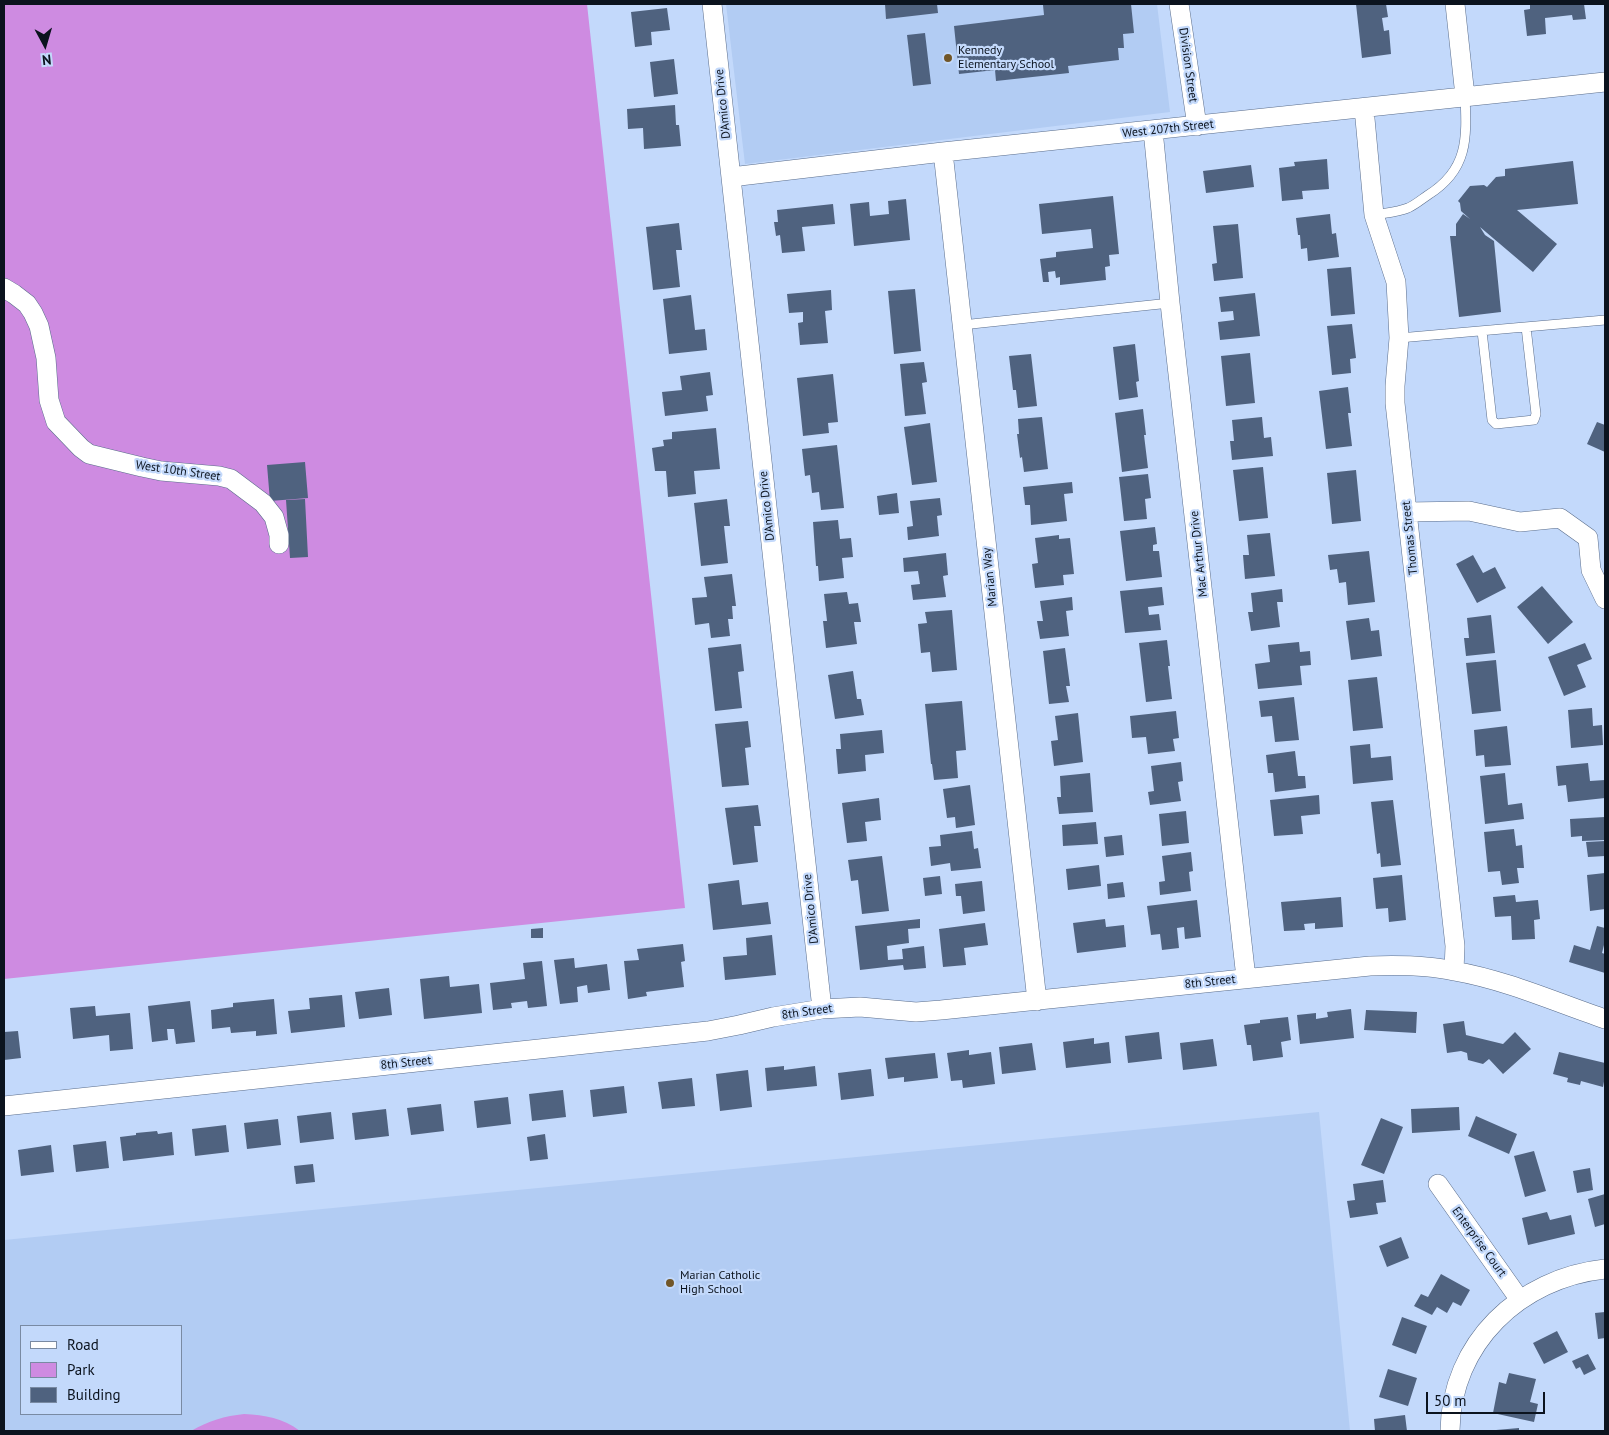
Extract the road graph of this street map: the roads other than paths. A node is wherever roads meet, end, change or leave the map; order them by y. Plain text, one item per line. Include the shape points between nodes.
1 (712, 4) edge
2 (1179, 4) edge
3 (1455, 4) edge
4 (1605, 82) edge
5 (1465, 96) junction
6 (1364, 108) junction
7 (1197, 126) junction
8 (1153, 130) junction
9 (943, 152) junction
10 (731, 177) junction
11 (1374, 215) junction
12 (4, 288) edge
13 (1170, 303) junction
14 (1605, 320) edge
15 (962, 325) junction
16 (1526, 327) junction
17 (1482, 331) junction
18 (1399, 338) junction
19 (1407, 512) junction
20 (280, 544) dead end
21 (1605, 599) edge
22 (1454, 971) junction
23 (1246, 978) junction
24 (1037, 1001) junction
25 (822, 1009) junction
26 (1605, 1019) edge
27 (4, 1106) edge
28 (1438, 1184) dead end
29 (1605, 1269) edge
30 (1520, 1300) junction
31 (1450, 1431) edge

1 - 10 street, D'Amico Drive
2 - 7 street, Division Street
3 - 5 street
4 - 5 street, West 207th Street
5 - 6 street, West 207th Street
5 - 11 lane via 1467,130 1463,153 1453,175 1408,208
6 - 7 street, West 207th Street
6 - 11 street, Thomas Street
7 - 8 street, West 207th Street
8 - 9 street, West 207th Street
8 - 13 street, Mac Arthur Drive
9 - 10 street, West 207th Street
9 - 15 street, Marian Way
10 - 25 street, D'Amico Drive
11 - 18 street, Thomas Street via 1396,282
12 - 20 street, West 10th Street via 27,304 33,313 46,358 49,400 56,422 81,448 89,454 142,468 231,479 263,503 274,517
13 - 15 lane
13 - 23 street, Mac Arthur Drive
14 - 16 lane
15 - 24 street, Marian Way
16 - 17 lane
16 - 17 lane via 1536,414 1534,420 1496,424 1492,420
17 - 18 lane
18 - 19 street, Thomas Street via 1395,403
19 - 21 street via 1469,511 1520,522 1560,518 1588,538 1591,570
19 - 22 street, Thomas Street via 1455,946
22 - 23 street, 8th Street via 1413,966 1370,966
22 - 26 street, 8th Street via 1516,988
23 - 24 street, 8th Street
24 - 25 street, 8th Street via 916,1012 860,1007
25 - 27 street, 8th Street via 708,1031
28 - 30 street, Enterprise Court
29 - 30 street via 1567,1276
30 - 31 street via 1499,1317 1469,1355 1458,1381

